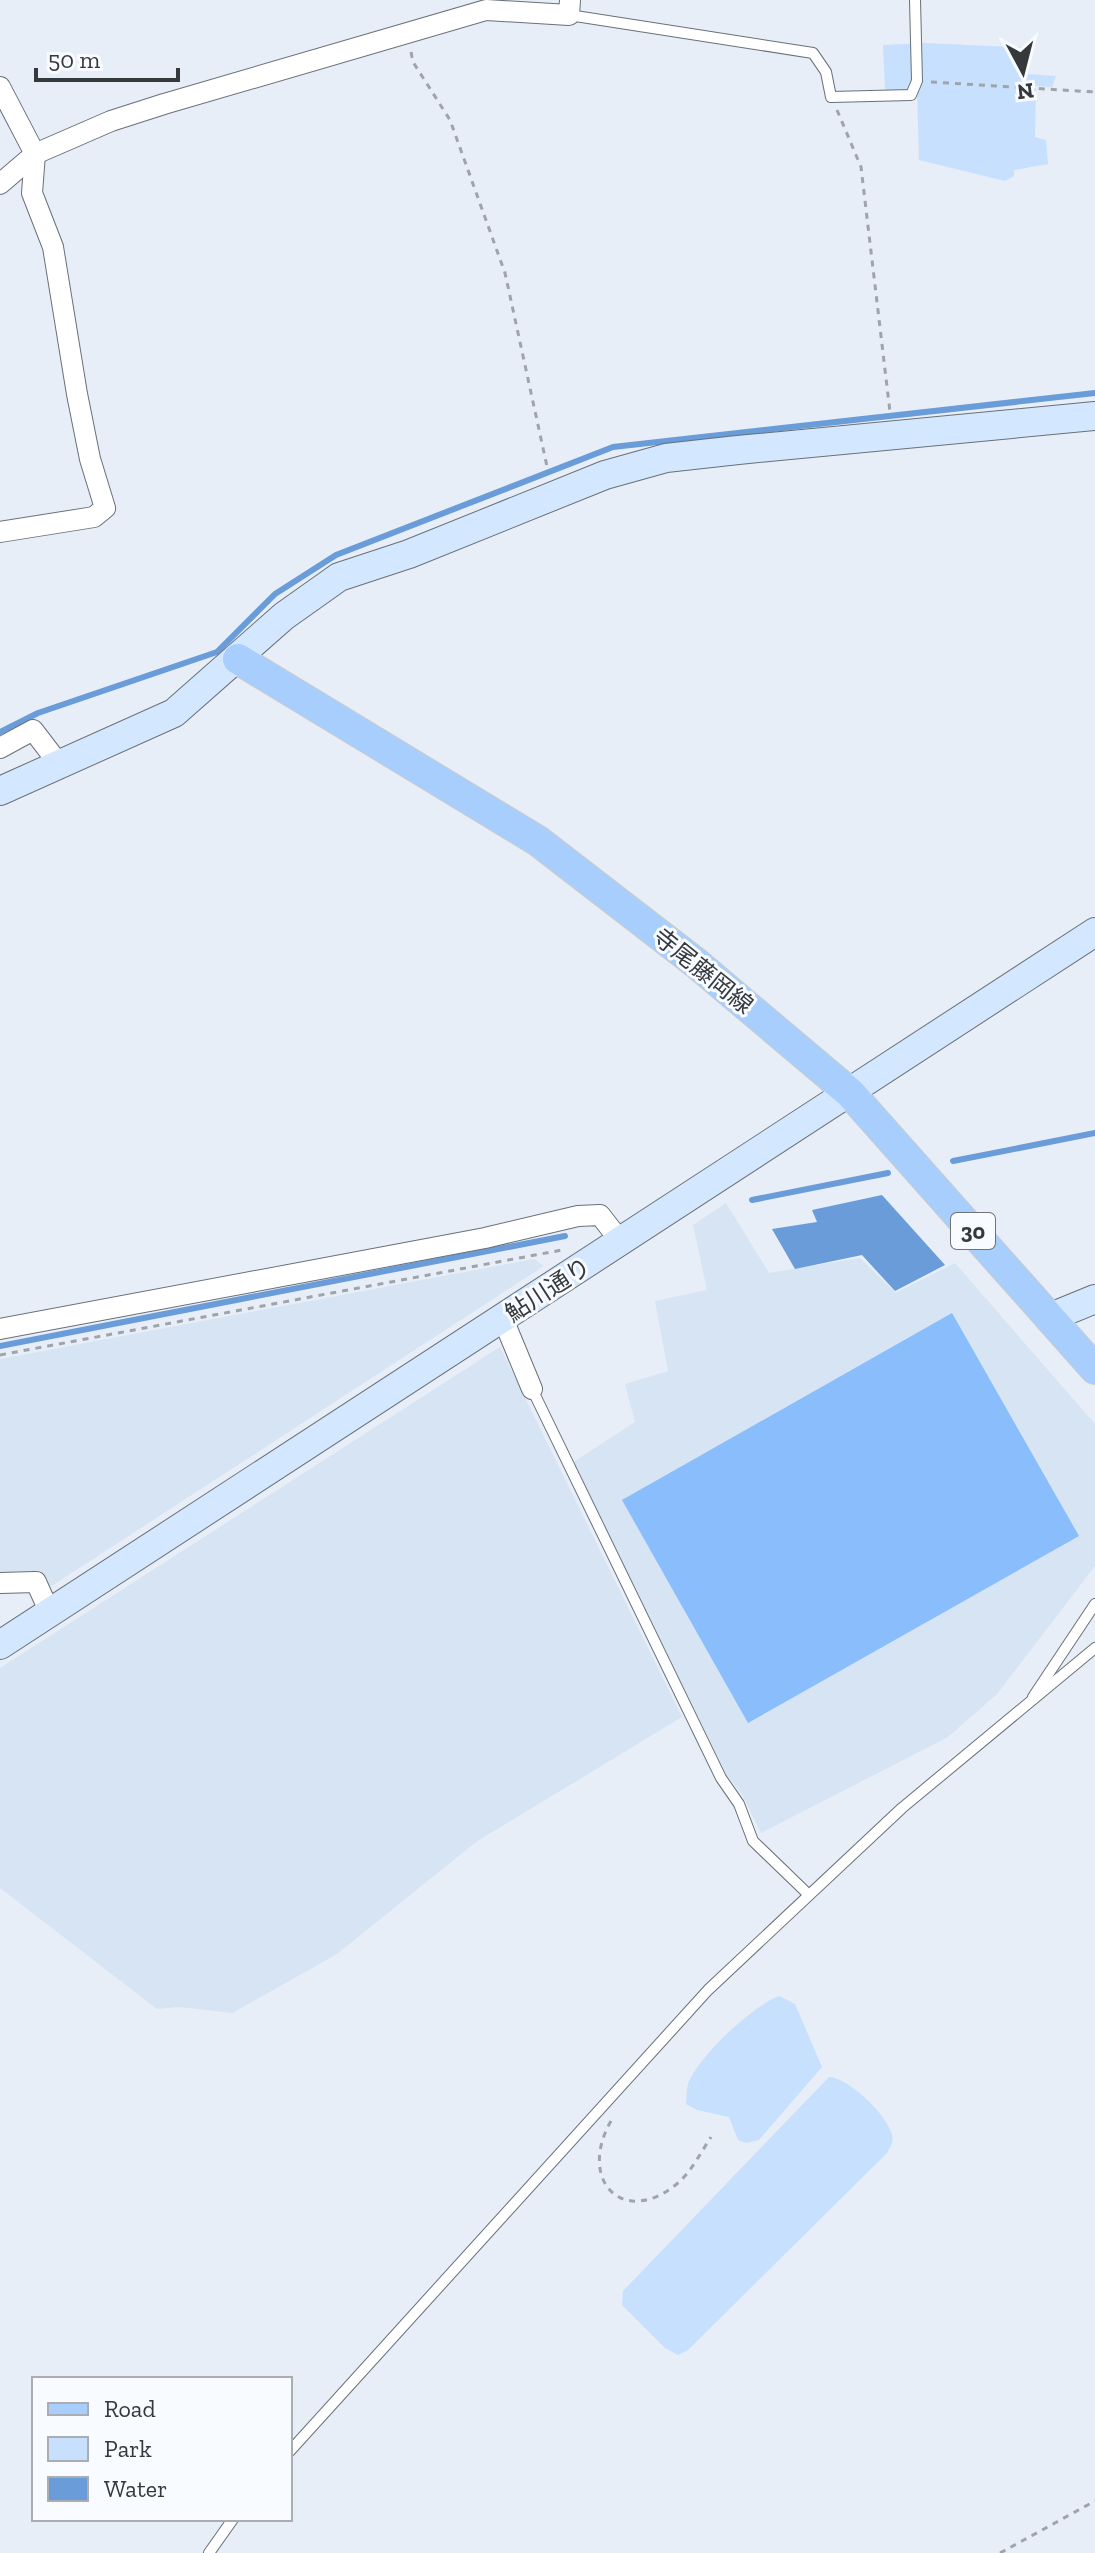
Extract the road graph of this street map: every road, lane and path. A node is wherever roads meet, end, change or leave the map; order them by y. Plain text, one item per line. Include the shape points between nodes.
1 (915, 0) edge
2 (570, 7) edge
3 (407, 35) junction
4 (917, 81) junction
5 (0, 87) edge
6 (1095, 92) edge
7 (831, 97) junction
8 (35, 154) junction
9 (0, 184) edge
10 (1095, 416) edge
11 (893, 435) junction
12 (553, 494) junction
13 (0, 532) edge
14 (238, 659) junction
15 (0, 748) edge
16 (59, 764) junction
17 (0, 791) edge
18 (1095, 932) edge
19 (850, 1093) junction
20 (621, 1242) junction
21 (566, 1249) dead end
22 (1095, 1299) edge
23 (1051, 1317) junction
24 (503, 1319) junction
25 (0, 1329) edge
26 (0, 1355) edge
27 (1095, 1369) edge
28 (532, 1389) joint
29 (0, 1583) edge
30 (1095, 1604) edge
31 (50, 1613) junction
32 (0, 1645) edge
33 (1095, 1648) edge
34 (1026, 1708) junction
35 (809, 1895) junction
36 (613, 2117) dead end
37 (711, 2137) dead end
38 (292, 2449) edge
39 (1095, 2501) edge
40 (232, 2521) edge
41 (209, 2553) edge
42 (1000, 2553) edge

1 - 4 lane
2 - 3 street via 486,10
2 - 7 lane via 813,53 826,72
3 - 8 street via 111,121
3 - 12 path via 413,62 450,120 505,273
4 - 6 path
4 - 7 lane via 911,95
5 - 8 street
7 - 11 path via 861,167
8 - 9 street
8 - 13 street via 32,193 53,247 77,394 105,508 94,517
10 - 11 street
11 - 12 street via 666,458
12 - 14 street via 339,577 284,616
14 - 16 street via 174,713
14 - 19 main road, 寺尾藤岡線 via 538,841 696,963
15 - 16 street via 33,730
16 - 17 street
18 - 19 street, 鮎川通り
19 - 20 street, 鮎川通り
19 - 23 main road, 寺尾藤岡線 / 30
20 - 24 street, 鮎川通り
20 - 25 street via 600,1215 578,1216
21 - 26 path
22 - 23 street
23 - 27 main road, 寺尾藤岡線 / 30
24 - 28 street
24 - 31 street, 鮎川通り
28 - 35 lane via 753,1841
29 - 31 street via 36,1582
30 - 34 lane
31 - 32 street, 鮎川通り
33 - 34 lane
34 - 35 lane via 902,1808
35 - 38 lane via 708,1990
36 - 37 path via 599,2150 599,2175 607,2189 629,2201 648,2200 680,2182
39 - 42 path
40 - 41 lane

